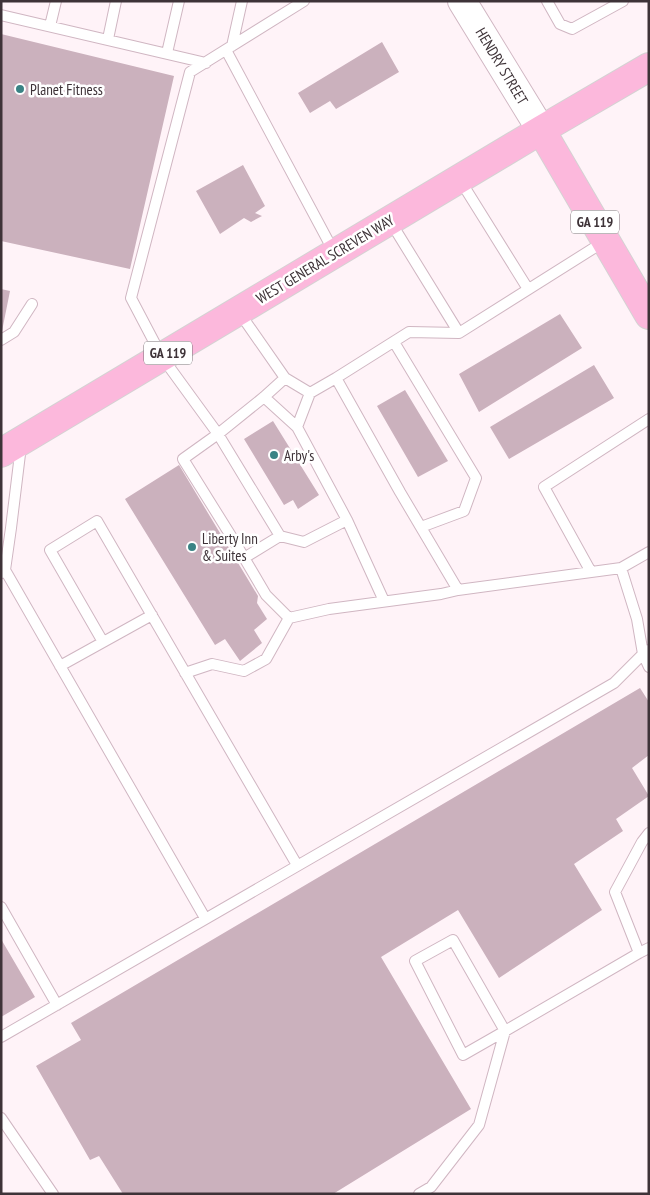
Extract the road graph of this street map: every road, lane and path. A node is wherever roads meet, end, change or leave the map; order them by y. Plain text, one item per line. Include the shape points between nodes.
1 (56, 1) edge
2 (116, 1) edge
3 (179, 1) edge
4 (242, 1) edge
5 (462, 1) edge
6 (546, 1) edge
7 (623, 1) edge
8 (301, 2) edge
9 (1, 15) edge
10 (50, 26) junction
11 (108, 40) junction
12 (229, 48) junction
13 (167, 54) junction
14 (206, 63) junction
15 (649, 67) edge
16 (541, 130) junction
17 (459, 179) junction
18 (390, 220) junction
19 (606, 241) junction
20 (334, 253) junction
21 (528, 289) junction
22 (32, 304) dead end
23 (238, 311) junction
24 (649, 315) edge
25 (459, 333) junction
26 (1, 340) edge
27 (394, 342) junction
28 (162, 357) junction
29 (285, 378) junction
30 (336, 378) junction
31 (310, 392) junction
32 (264, 397) junction
33 (649, 419) edge
34 (298, 428) junction
35 (218, 434) junction
36 (11, 447) edge
37 (347, 520) junction
38 (421, 528) junction
39 (280, 536) junction
40 (649, 552) edge
41 (244, 558) junction
42 (621, 568) junction
43 (2, 569) edge
44 (591, 572) junction
45 (458, 590) junction
46 (384, 601) junction
47 (152, 615) junction
48 (290, 618) junction
49 (103, 642) junction
50 (646, 652) edge
51 (60, 666) junction
52 (649, 667) edge
53 (185, 673) junction
54 (649, 833) edge
55 (298, 865) junction
56 (1, 907) edge
57 (206, 918) junction
58 (644, 951) edge
59 (57, 1005) junction
60 (505, 1031) junction
61 (1, 1037) edge
62 (1, 1118) edge
63 (53, 1194) edge
64 (419, 1194) edge

1 - 10 lane
2 - 11 lane
3 - 13 lane
4 - 12 lane
5 - 16 street, HENDRY STREET
6 - 7 lane via 560,24 572,29
8 - 12 lane
9 - 10 lane
10 - 11 lane
11 - 13 lane
12 - 14 lane
12 - 20 lane
13 - 14 lane
14 - 28 lane via 190,72 131,298
15 - 16 main road, WEST GENERAL SCREVEN WAY
16 - 17 main road, WEST GENERAL SCREVEN WAY / GA 119
16 - 19 main road, GA 119
17 - 18 main road, WEST GENERAL SCREVEN WAY / GA 119
17 - 21 lane
18 - 20 main road, WEST GENERAL SCREVEN WAY / GA 119
18 - 25 lane
19 - 21 lane
19 - 24 main road, GA 119
20 - 23 main road, WEST GENERAL SCREVEN WAY / GA 119
21 - 25 lane
22 - 26 lane via 14,332
23 - 28 main road, WEST GENERAL SCREVEN WAY / GA 119
23 - 29 lane
25 - 27 lane via 410,332
27 - 30 lane
27 - 38 lane via 476,478 464,511
28 - 35 lane
28 - 36 main road, WEST GENERAL SCREVEN WAY / GA 119
29 - 31 lane
29 - 32 lane
30 - 31 lane
30 - 38 lane
31 - 34 lane
32 - 34 lane
32 - 35 lane
33 - 44 lane via 544,487
34 - 37 lane
35 - 39 lane
35 - 41 lane via 183,459
36 - 43 lane via 11,528
37 - 39 lane via 304,542
37 - 46 lane
38 - 45 lane
39 - 41 lane
40 - 42 lane
41 - 48 lane via 266,595
42 - 44 lane
42 - 50 lane
43 - 51 lane
44 - 45 lane
45 - 46 lane
46 - 48 lane
47 - 49 lane
47 - 49 lane via 97,520 50,550
47 - 53 lane
48 - 53 lane via 266,659 244,671 212,664
49 - 51 lane
50 - 52 lane
50 - 55 lane via 614,682
51 - 57 lane
53 - 55 lane
54 - 58 lane via 615,892
55 - 57 lane
56 - 59 lane
57 - 59 lane
58 - 60 lane
59 - 61 lane
60 - 60 lane via 453,940 415,961 463,1055
60 - 64 lane via 479,1125 431,1187
62 - 63 lane

